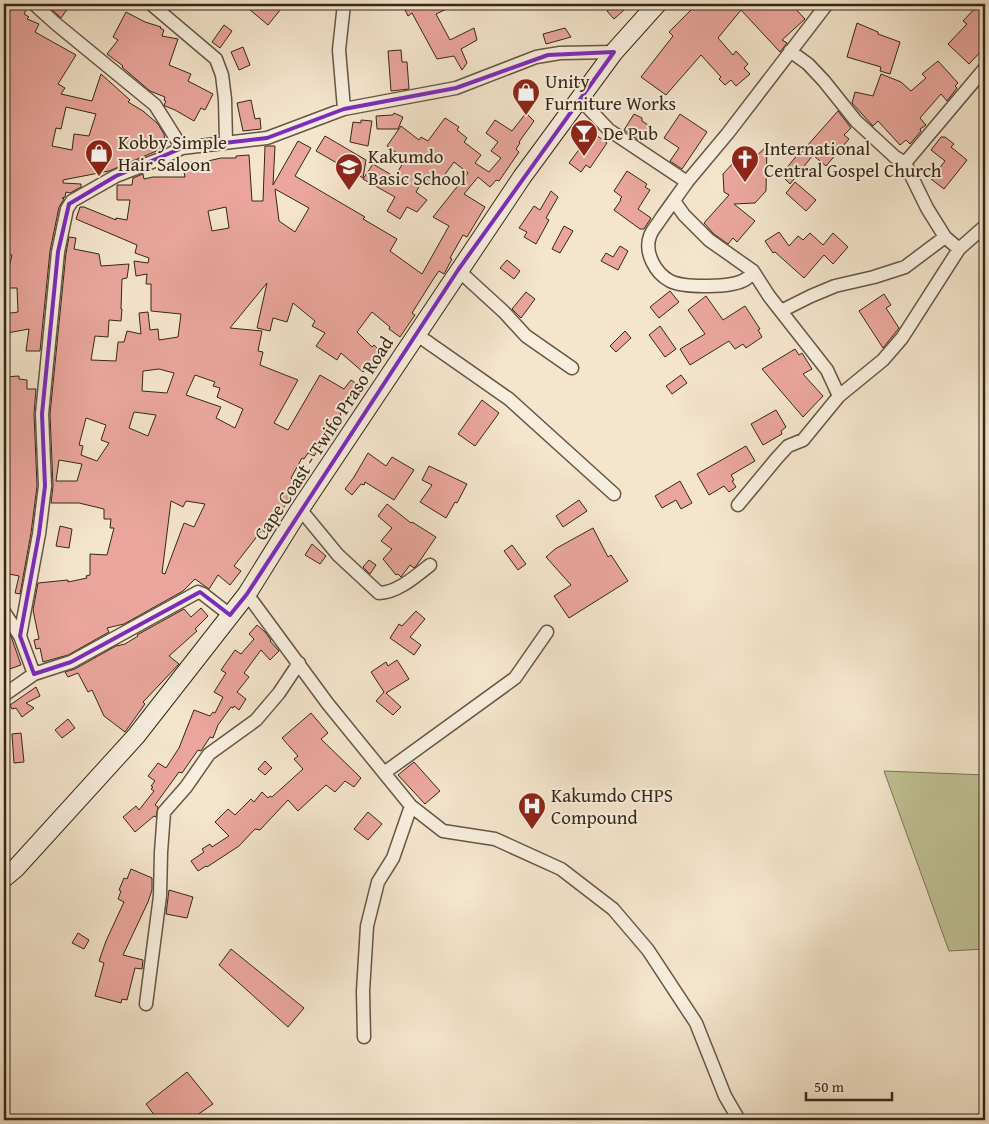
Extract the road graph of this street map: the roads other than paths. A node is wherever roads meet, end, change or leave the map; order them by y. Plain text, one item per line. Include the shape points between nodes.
1 (34, 4) edge
2 (151, 4) edge
3 (344, 4) edge
4 (657, 4) edge
5 (828, 4) edge
6 (790, 51) junction
7 (614, 52) junction
8 (985, 68) edge
9 (580, 99) junction
10 (344, 109) junction
11 (226, 142) junction
12 (182, 148) junction
13 (905, 163) junction
14 (687, 182) junction
15 (674, 201) junction
16 (985, 226) edge
17 (945, 237) junction
18 (959, 249) junction
19 (458, 270) junction
20 (753, 270) junction
21 (781, 311) junction
22 (416, 334) junction
23 (572, 368) dead end
24 (838, 396) junction
25 (614, 494) dead end
26 (738, 505) dead end
27 (300, 509) junction
28 (430, 565) dead end
29 (247, 594) junction
30 (4, 612) edge
31 (230, 615) junction
32 (547, 632) dead end
33 (20, 636) junction
34 (299, 663) junction
35 (34, 674) junction
36 (4, 694) edge
37 (384, 773) junction
38 (411, 806) junction
39 (4, 878) edge
40 (146, 1004) dead end
41 (364, 1037) dead end
42 (739, 1120) edge

1 - 12 street via 155,105
2 - 11 street via 216,59 225,99
3 - 10 street via 338,50
4 - 7 main road, Cape Coast - Twifo Praso Road
5 - 6 street
6 - 13 street via 808,64 856,121
6 - 14 street
7 - 9 main road, Cape Coast - Twifo Praso Road
7 - 10 street via 542,56 456,88
8 - 13 street
9 - 14 street via 609,130
9 - 19 main road, Cape Coast - Twifo Praso Road
10 - 11 street via 267,138
11 - 12 street
12 - 33 street via 116,176 72,201 67,208 58,252 42,414 45,486 32,580
13 - 17 street via 926,208
14 - 15 street
15 - 20 street via 709,240
15 - 20 street via 650,235 648,247 649,257 670,281 717,286 747,279
16 - 18 street
17 - 18 street
17 - 21 street via 904,267 835,286
18 - 24 street via 902,338 883,360
19 - 22 main road, Cape Coast - Twifo Praso Road
19 - 23 street via 526,336
20 - 21 street
21 - 24 street via 827,370
22 - 25 street via 509,399
22 - 27 main road, Cape Coast - Twifo Praso Road
24 - 26 street via 803,440 788,446
27 - 28 street via 338,555 379,593 387,593
27 - 29 main road, Cape Coast - Twifo Praso Road
29 - 31 main road, Cape Coast - Twifo Praso Road
29 - 34 street
30 - 33 street
31 - 35 street via 198,592 71,662
31 - 39 main road, Cape Coast - Twifo Praso Road via 136,736
32 - 37 street via 514,678
33 - 35 street
34 - 37 street
34 - 40 street via 256,720 209,754 164,812 160,896
35 - 36 street
37 - 38 street
38 - 41 street via 393,858 378,882 367,926
38 - 42 street via 443,831 495,839 561,869 613,908 648,950 696,1024 725,1096

